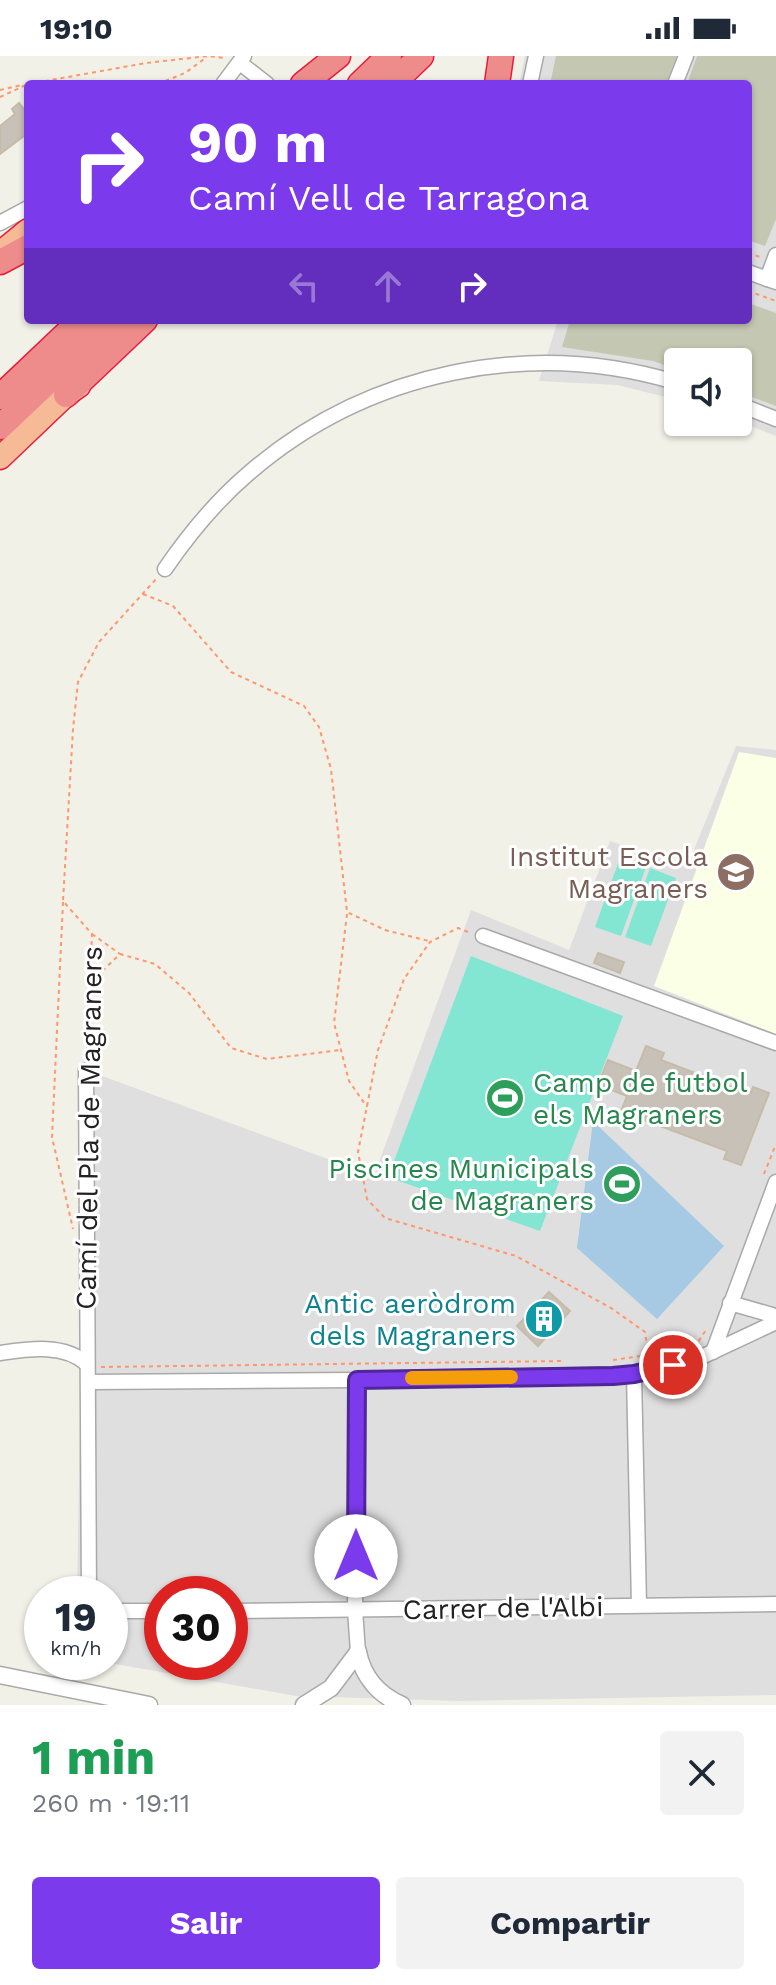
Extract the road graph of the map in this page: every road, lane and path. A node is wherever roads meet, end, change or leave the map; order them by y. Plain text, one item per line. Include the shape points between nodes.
1 (208, 56) edge
2 (338, 56) edge
3 (357, 56) edge
4 (389, 56) edge
5 (421, 56) edge
6 (501, 56) edge
7 (536, 56) edge
8 (686, 56) edge
9 (242, 59) edge
10 (48, 80) edge
11 (168, 80) edge
12 (226, 80) edge
13 (263, 80) edge
14 (308, 80) edge
15 (331, 80) edge
16 (364, 80) edge
17 (396, 80) edge
18 (498, 80) edge
19 (531, 80) edge
20 (677, 80) edge
21 (24, 85) edge
22 (24, 86) edge
23 (0, 90) edge
24 (0, 97) edge
25 (24, 210) edge
26 (0, 223) edge
27 (24, 233) edge
28 (24, 249) edge
29 (0, 253) edge
30 (776, 255) edge
31 (0, 262) edge
32 (752, 274) edge
33 (771, 281) edge
34 (752, 292) edge
35 (776, 301) edge
36 (77, 324) edge
37 (109, 324) edge
38 (141, 324) edge
39 (152, 324) edge
40 (664, 380) edge
41 (66, 395) junction
42 (0, 397) edge
43 (752, 410) edge
44 (776, 419) edge
45 (0, 427) edge
46 (0, 458) edge
47 (165, 569) joint
48 (142, 594) junction
49 (63, 901) junction
50 (347, 912) junction
51 (92, 934) junction
52 (483, 936) joint
53 (430, 942) junction
54 (120, 954) junction
55 (90, 983) junction
56 (776, 1043) edge
57 (341, 1050) junction
58 (86, 1070) joint
59 (367, 1107) junction
60 (776, 1182) edge
61 (86, 1242) junction
62 (730, 1303) junction
63 (775, 1317) edge
64 (698, 1342) dead end
65 (713, 1352) junction
66 (0, 1353) edge
67 (648, 1355) junction
68 (563, 1361) dead end
69 (608, 1361) dead end
70 (88, 1371) junction
71 (634, 1374) junction
72 (357, 1380) junction
73 (89, 1576) edge
74 (776, 1604) edge
75 (639, 1605) junction
76 (355, 1610) junction
77 (248, 1611) edge
78 (358, 1652) junction
79 (0, 1675) edge
80 (58, 1687) junction
81 (331, 1688) junction
82 (379, 1690) junction
83 (106, 1705) edge
84 (149, 1705) edge
85 (304, 1705) edge
86 (402, 1705) edge

1 - 9 path
1 - 10 path
1 - 11 path
2 - 14 highway
3 - 15 highway
4 - 16 highway
5 - 17 highway
6 - 18 highway
7 - 19 street
8 - 20 street
9 - 12 street
9 - 13 street
21 - 23 path
22 - 24 path
25 - 26 street
27 - 29 highway
28 - 31 highway
30 - 33 street
32 - 33 street
34 - 35 path
36 - 42 highway
37 - 45 highway
38 - 41 highway
39 - 41 highway via 97,375
40 - 47 street via 609,367 540,362 482,366 403,385 330,418 259,464 201,520
41 - 46 highway
43 - 44 street
47 - 48 path
48 - 49 path via 99,642 78,682
48 - 50 path via 173,606 231,672 304,706 319,727 331,769
49 - 51 path, Camí del Pla de Magraners
49 - 61 path via 52,1137 73,1230
50 - 53 path via 385,930
50 - 57 path via 334,1023
51 - 54 path
51 - 55 path, Camí del Pla de Magraners
52 - 53 path via 458,928
52 - 56 street
53 - 59 path via 404,979 378,1050
54 - 55 path
54 - 57 path via 155,964 189,993 231,1048 267,1059
55 - 58 path, Camí del Pla de Magraners
57 - 59 path via 349,1081
58 - 61 street, Camí del Pla de Magraners
59 - 67 path via 358,1152 367,1199 385,1218 516,1256 645,1332
60 - 62 street
61 - 70 street, Camí del Pla de Magraners
62 - 63 street
62 - 65 street
63 - 65 street
64 - 67 path
65 - 71 street
66 - 70 street via 33,1348 72,1355
67 - 69 path
68 - 70 path
70 - 72 street
70 - 73 street, Camí del Pla de Magraners
71 - 72 street
71 - 75 street
72 - 76 street
74 - 75 street, Carrer de l'Albi
75 - 76 street, Carrer de l'Albi
76 - 77 street, Carrer de l'Albi
76 - 78 street
78 - 81 street
78 - 82 street via 367,1678
79 - 80 street
80 - 83 street
80 - 84 street
81 - 82 street via 355,1682
81 - 85 street
82 - 86 street

